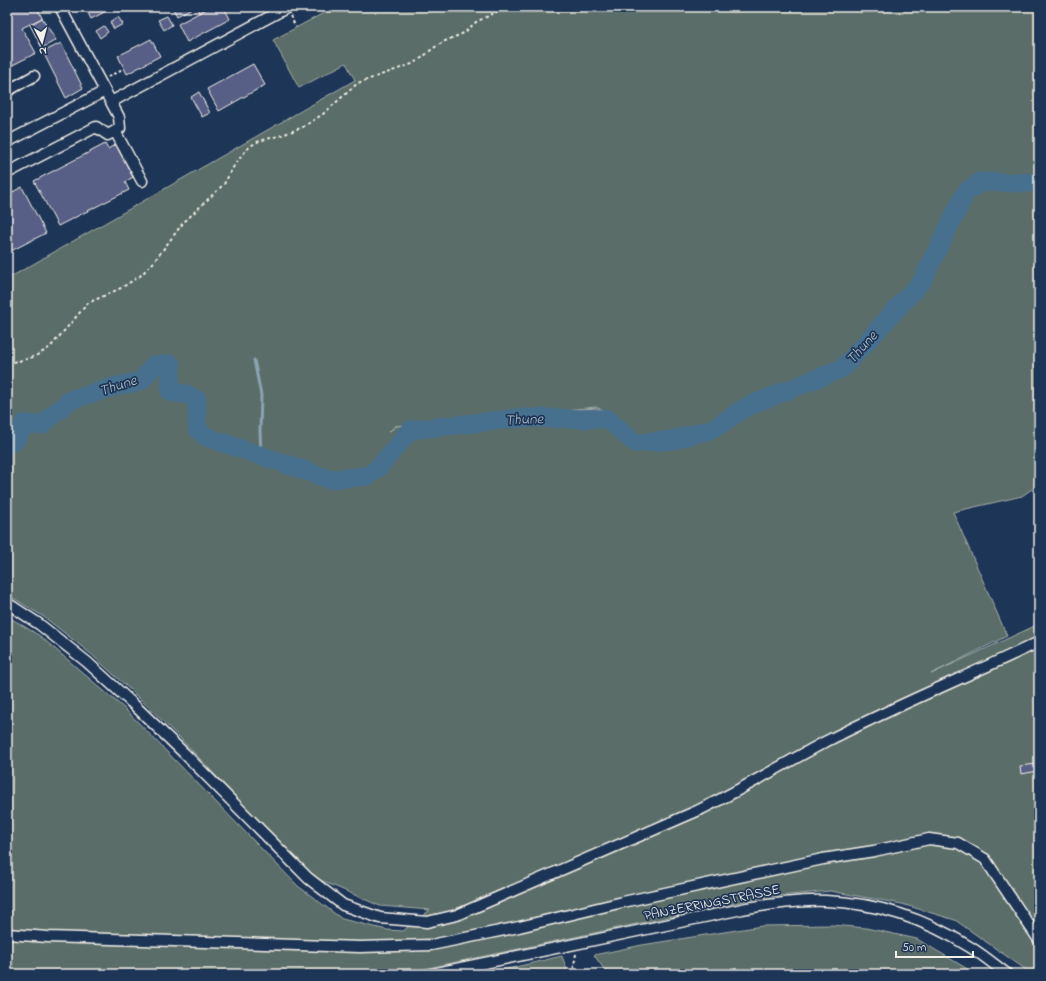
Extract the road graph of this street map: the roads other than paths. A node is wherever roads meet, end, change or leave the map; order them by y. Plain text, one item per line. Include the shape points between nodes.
1 (60, 7) edge
2 (288, 7) edge
3 (34, 76) dead end
4 (7, 91) edge
5 (105, 91) junction
6 (111, 102) junction
7 (115, 131) junction
8 (7, 142) edge
9 (7, 173) edge
10 (142, 180) dead end
11 (7, 603) edge
12 (1039, 642) edge
13 (7, 934) edge
14 (1039, 940) edge
15 (432, 974) edge
16 (1007, 974) edge

1 - 5 street
2 - 6 street
3 - 4 street
5 - 6 street
5 - 8 street
6 - 7 street via 120,128
7 - 9 street via 108,135 96,127
7 - 10 street
11 - 12 street via 39,624 87,662 184,753 308,878 343,904 380,918 427,922 457,915 697,811 831,739
13 - 14 street via 360,947 431,945 808,862 929,839 958,843 985,859
15 - 16 street, PANZERRINGSTRASSE via 747,908 825,901 880,908 928,924 971,947

